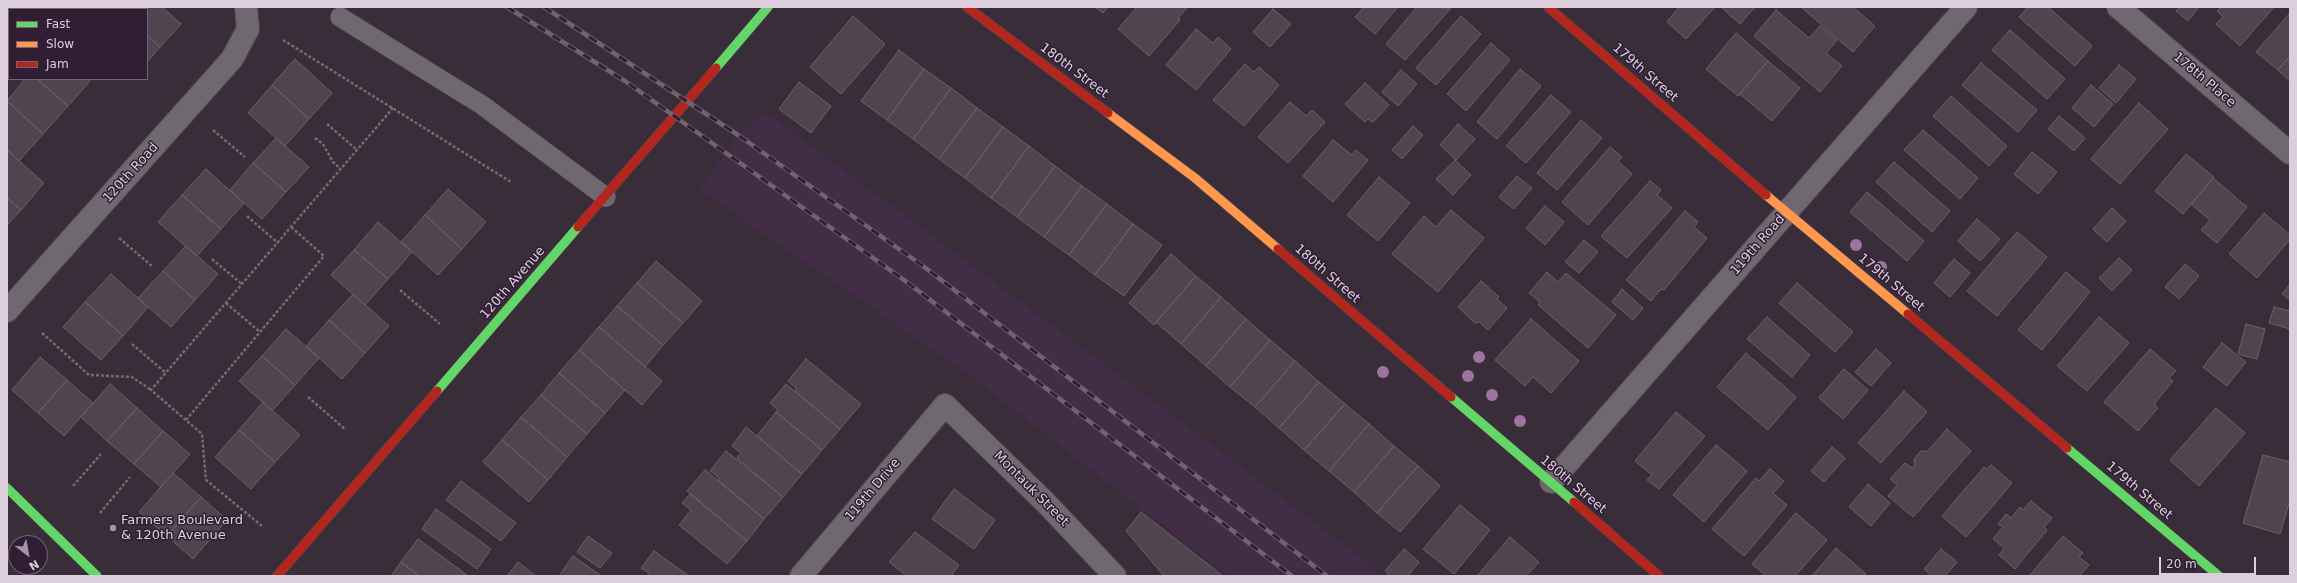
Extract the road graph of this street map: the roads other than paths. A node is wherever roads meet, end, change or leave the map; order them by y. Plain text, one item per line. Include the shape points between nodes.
1 (246, 7) edge
2 (768, 7) edge
3 (967, 7) edge
4 (1548, 7) edge
5 (1966, 7) edge
6 (2118, 7) edge
7 (340, 17) dead end
8 (2290, 153) edge
9 (606, 197) junction
10 (1787, 212) junction
11 (7, 311) edge
12 (945, 405) joint
13 (1551, 482) junction
14 (7, 488) edge
15 (97, 576) edge
16 (278, 576) edge
17 (801, 576) edge
18 (1115, 576) edge
19 (1659, 576) edge
20 (2219, 576) edge

1 - 11 street, 120th Road via 248,29 232,59
2 - 9 street, 120th Avenue
3 - 13 street, 180th Street via 1195,178
4 - 10 street, 179th Street
5 - 10 street, 119th Road
6 - 8 street, 178th Place
7 - 9 lane via 482,105
9 - 16 street, 120th Avenue
10 - 13 street, 119th Road
10 - 20 street, 179th Street
12 - 17 street, 119th Drive
12 - 18 street, Montauk Street via 1046,503
13 - 19 street, 180th Street
14 - 15 street

